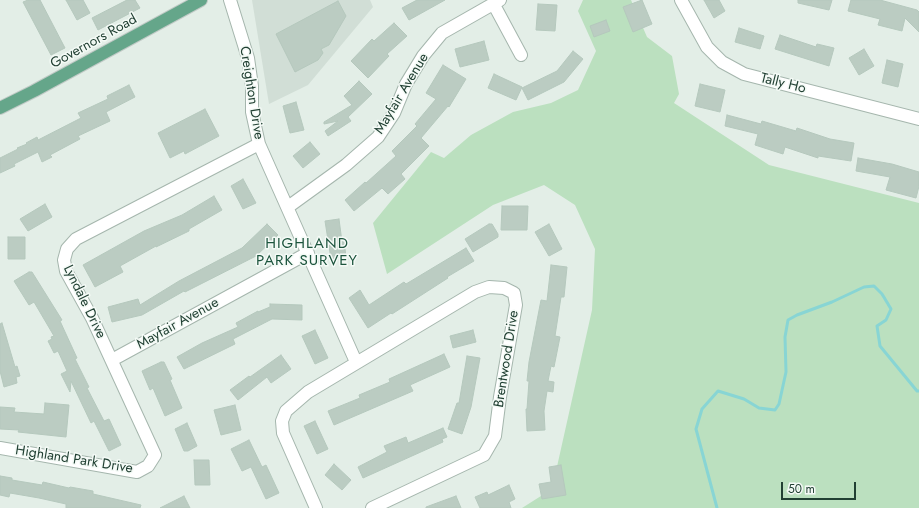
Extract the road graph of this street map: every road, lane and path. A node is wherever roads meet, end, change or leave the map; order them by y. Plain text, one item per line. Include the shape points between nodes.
1 (201, 0) edge
2 (230, 0) edge
3 (681, 0) edge
4 (496, 2) edge
5 (521, 55) dead end
6 (0, 108) edge
7 (919, 119) edge
8 (259, 144) junction
9 (288, 207) junction
10 (308, 253) junction
11 (112, 360) junction
12 (356, 362) junction
13 (0, 448) edge
14 (148, 466) joint
15 (316, 508) edge
16 (372, 508) edge

1 - 6 main road, Governors Road
2 - 8 street, Creighton Drive via 248,58 252,112
3 - 7 street, Tally Ho via 707,47 722,62 744,74
4 - 5 street
4 - 9 street, Mayfair Avenue via 442,33 423,56 406,84 394,113 378,137 346,166
8 - 9 street, Creighton Drive
8 - 11 street, Lyndale Drive via 76,238 67,249 64,260 66,271
9 - 10 street, Creighton Drive
10 - 11 street, Mayfair Avenue
10 - 12 street, Creighton Drive
11 - 14 street, Lyndale Drive via 155,455
12 - 15 street via 308,392 286,410 282,421 283,433
12 - 16 street, Brentwood Drive via 475,292 488,287 504,288 514,293 516,305 495,436 484,455
13 - 14 street, Highland Park Drive via 137,472

